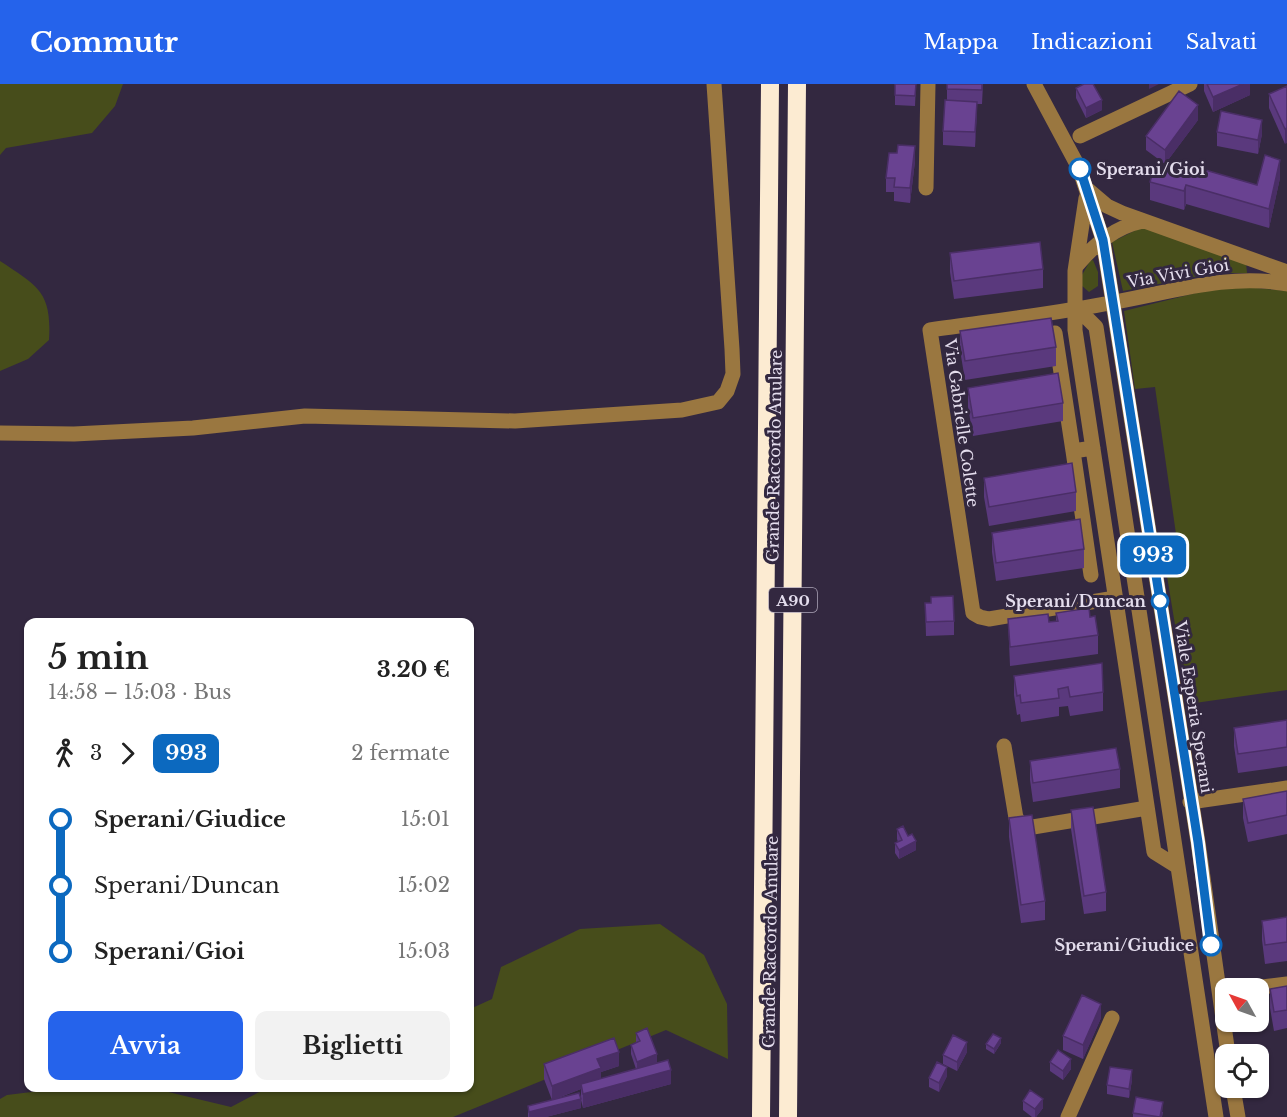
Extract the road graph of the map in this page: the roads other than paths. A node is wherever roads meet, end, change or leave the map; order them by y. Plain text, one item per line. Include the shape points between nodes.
1 (714, 84) edge
2 (770, 84) edge
3 (797, 84) edge
4 (928, 84) edge
5 (1034, 84) edge
6 (1190, 84) edge
7 (1080, 136) dead end
8 (926, 188) dead end
9 (1087, 189) junction
10 (1143, 221) junction
11 (1103, 240) junction
12 (1076, 267) junction
13 (1287, 272) edge
14 (1287, 284) edge
15 (1112, 303) junction
16 (1076, 307) junction
17 (1096, 327) junction
18 (1055, 333) edge
19 (1126, 380) junction
20 (1108, 403) junction
21 (0, 433) edge
22 (1092, 441) junction
23 (1073, 451) junction
24 (1096, 464) junction
25 (1125, 511) junction
26 (1149, 529) junction
27 (1108, 534) junction
28 (1091, 575) dead end
29 (1116, 598) junction
30 (1167, 652) junction
31 (1125, 658) junction
32 (1149, 671) junction
33 (1004, 746) dead end
34 (1287, 788) edge
35 (1190, 802) junction
36 (1147, 808) junction
37 (1198, 842) junction
38 (1178, 867) junction
39 (1190, 943) junction
40 (1213, 963) junction
41 (1218, 978) edge
42 (1287, 984) edge
43 (1269, 986) edge
44 (1112, 1018) dead end
45 (1215, 1070) edge
46 (1210, 1076) junction
47 (1235, 1098) edge
48 (761, 1117) edge
49 (788, 1117) edge
50 (1068, 1117) edge
51 (1216, 1117) edge
52 (1238, 1117) edge

1 - 21 street via 733,374 718,402 682,410 515,421 305,416 193,428
2 - 48 highway, Grande Raccordo Anulare / A90
3 - 49 highway, Grande Raccordo Anulare / A90
4 - 8 street
5 - 9 street, Viale Esperia Sperani
6 - 7 street
9 - 10 street, Via Vivi Gioi via 1107,206
9 - 11 street, Viale Esperia Sperani
9 - 12 street
10 - 11 street via 1124,226
10 - 13 street, Via Vivi Gioi
11 - 12 street
11 - 15 street, Viale Esperia Sperani
12 - 16 street
14 - 15 street, Via Vivi Gioi via 1215,282
15 - 16 street, Via Vivi Gioi
15 - 17 street
15 - 19 street, Viale Esperia Sperani
16 - 17 street
16 - 22 street via 1075,330
16 - 29 street, Via Gabrielle Colette via 930,330 970,607 977,616 989,619
17 - 20 street
18 - 23 street
19 - 20 street
19 - 26 street, Viale Esperia Sperani
20 - 25 street
22 - 23 street
22 - 24 street
23 - 24 street
23 - 28 street
24 - 27 street
25 - 26 street
25 - 27 street
25 - 32 street
26 - 30 street, Viale Esperia Sperani
27 - 29 street
29 - 31 street
30 - 32 street
30 - 35 street, Viale Esperia Sperani
31 - 32 street
31 - 36 street
32 - 38 street
33 - 36 street via 1015,815 1024,825 1033,827
34 - 35 street
35 - 37 street, Viale Esperia Sperani
36 - 38 street via 1154,852
37 - 38 street
37 - 40 street, Viale Esperia Sperani
38 - 39 street
39 - 40 street
39 - 46 street
40 - 41 street, Viale Esperia Sperani
42 - 43 street
44 - 50 street
45 - 46 street
46 - 51 street
47 - 52 street

